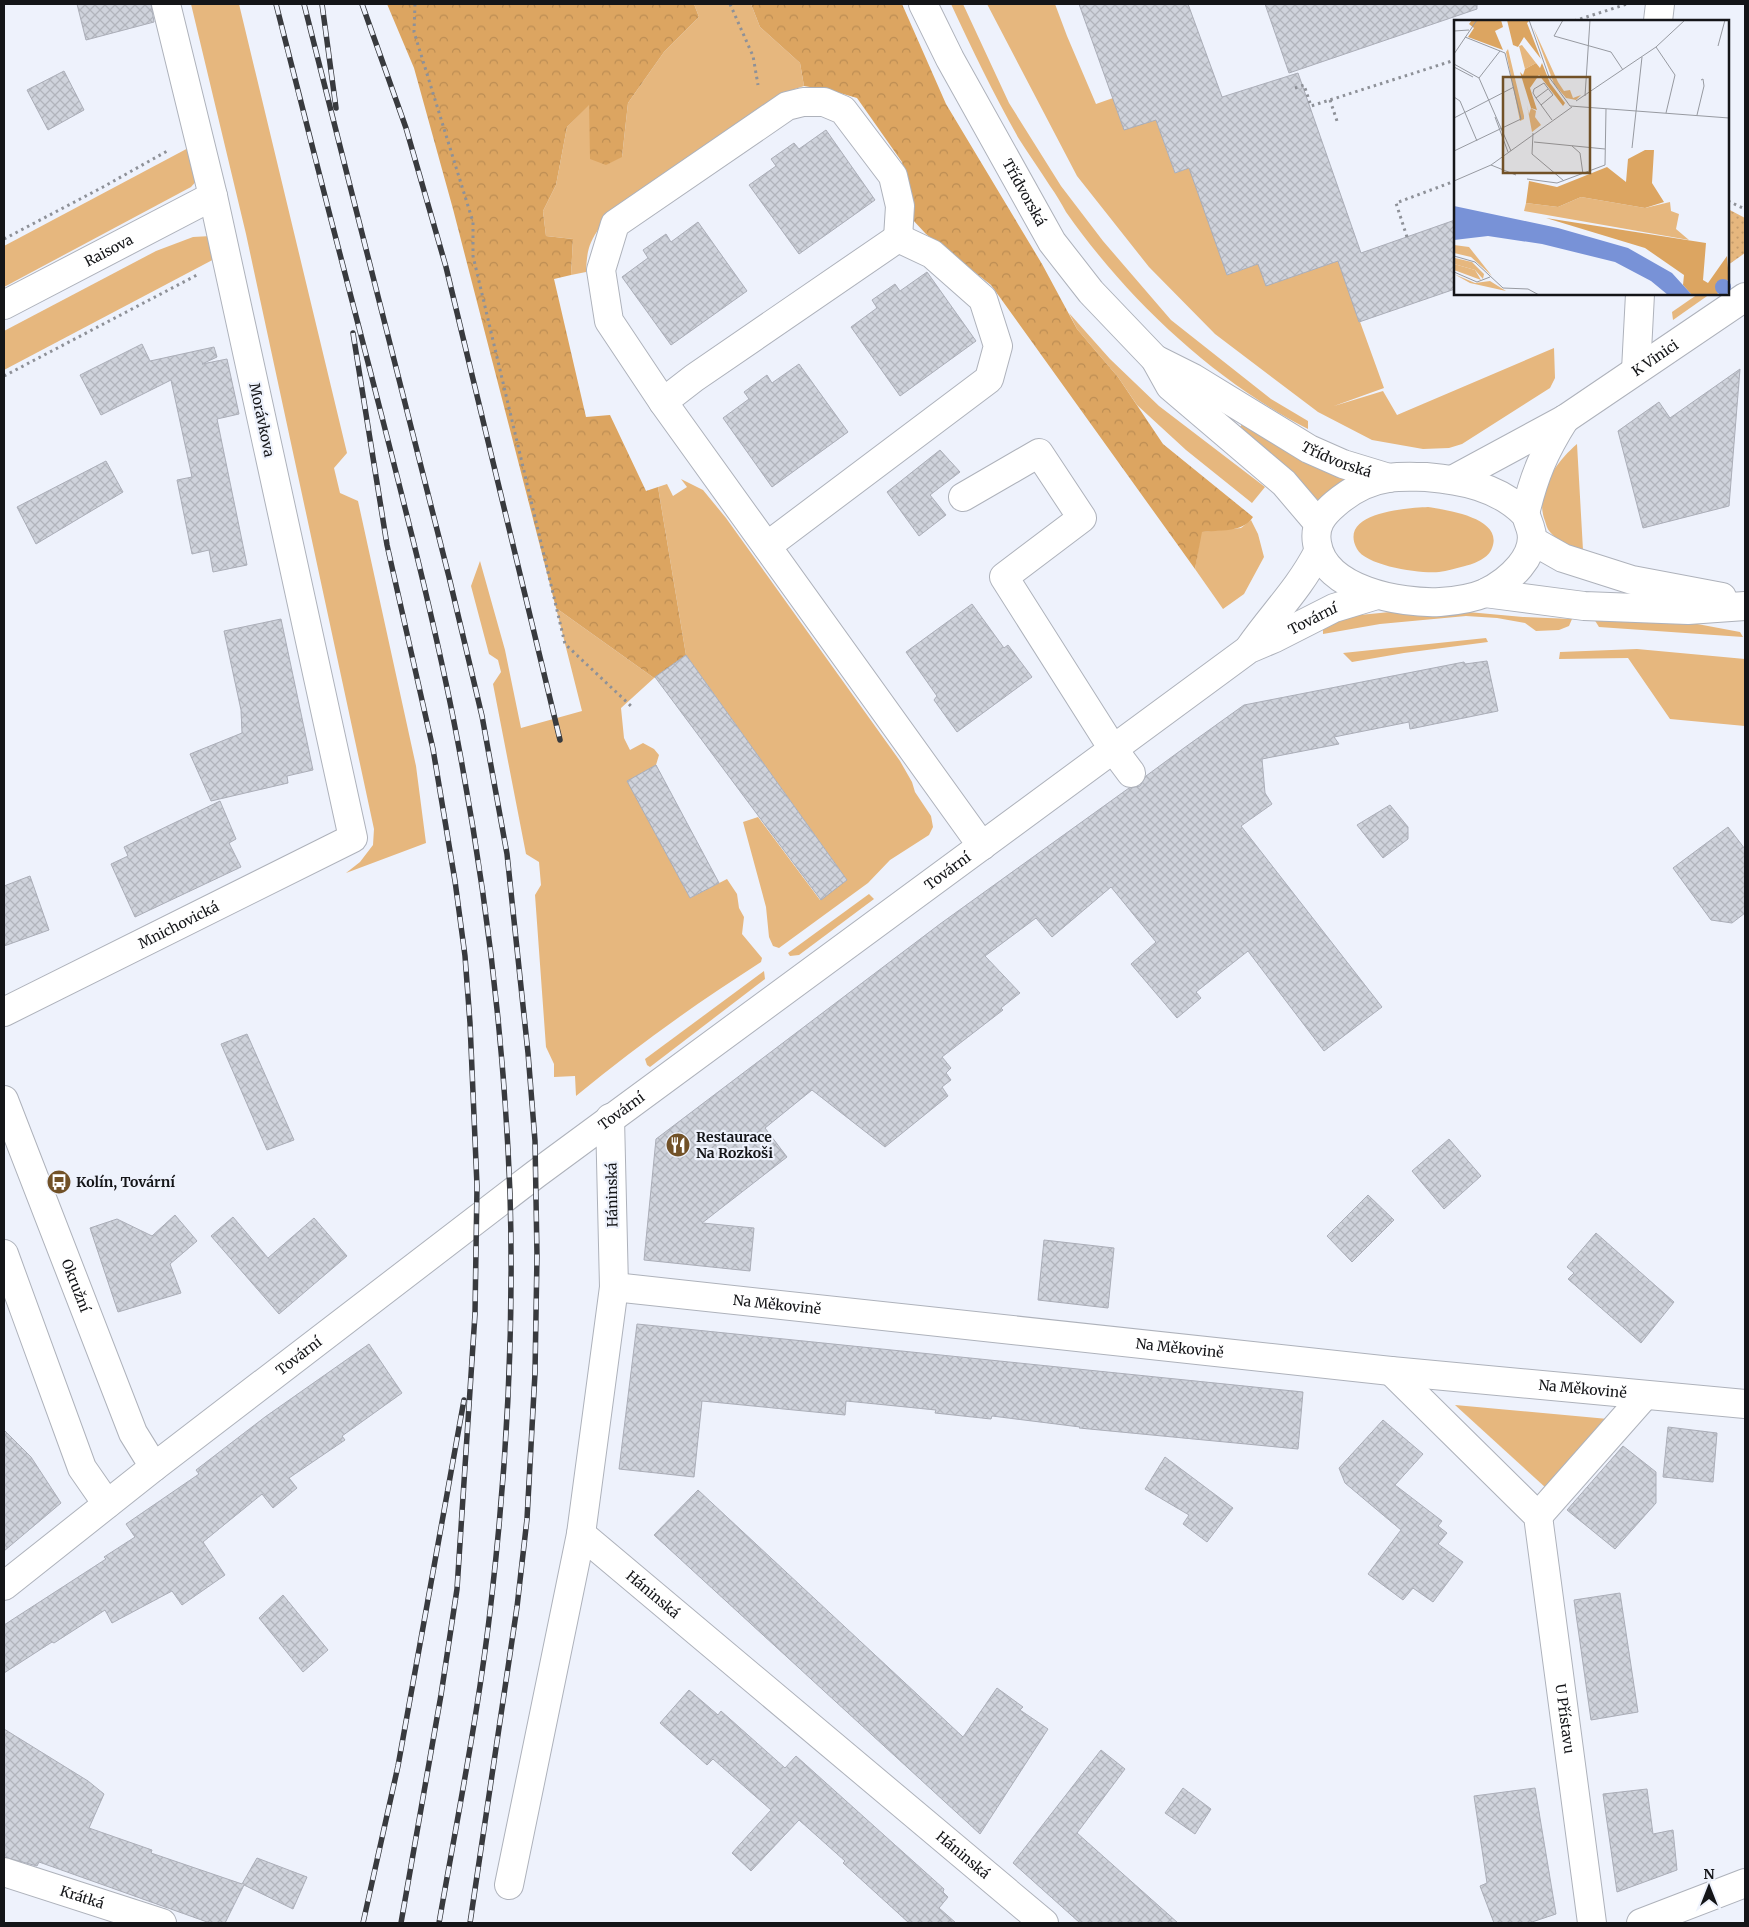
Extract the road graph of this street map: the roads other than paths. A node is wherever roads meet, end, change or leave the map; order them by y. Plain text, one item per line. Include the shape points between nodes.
1 (166, 4) edge
2 (923, 4) edge
3 (1660, 4) edge
4 (1658, 20) edge
5 (213, 196) junction
6 (898, 238) junction
7 (1640, 295) edge
8 (1745, 297) edge
9 (4, 304) edge
10 (1155, 359) junction
11 (1636, 370) junction
12 (664, 402) junction
13 (1565, 419) junction
14 (1389, 478) junction
15 (1454, 479) junction
16 (963, 497) dead end
17 (1525, 514) junction
18 (1318, 523) junction
19 (1533, 541) junction
20 (767, 546) junction
21 (1318, 552) junction
22 (1485, 593) junction
23 (1378, 595) junction
24 (1745, 604) edge
25 (1249, 649) junction
26 (1113, 749) junction
27 (1131, 773) dead end
28 (353, 838) joint
29 (982, 846) junction
30 (4, 1012) edge
31 (4, 1100) edge
32 (610, 1118) junction
33 (4, 1254) edge
34 (614, 1287) junction
35 (1391, 1371) junction
36 (1645, 1395) junction
37 (1745, 1404) edge
38 (154, 1467) junction
39 (107, 1504) junction
40 (1538, 1516) junction
41 (581, 1534) junction
42 (4, 1586) edge
43 (4, 1872) edge
44 (1745, 1883) edge
45 (509, 1885) dead end
46 (162, 1923) edge
47 (1044, 1923) edge
48 (1592, 1923) edge
49 (1641, 1923) edge

1 - 5 street, Morávkova
2 - 10 street, Třídvorská via 1052,242 1091,292
3 - 4 street
5 - 9 street, Raisova
5 - 28 street, Morávkova
6 - 12 street
6 - 12 street via 900,206 893,176 843,110 824,102 786,106 615,224 601,270 608,321
6 - 20 street via 932,254 983,299 998,346 989,379
7 - 11 street
8 - 11 street, K Vinici
10 - 14 street, Třídvorská via 1193,378 1309,449 1343,464
10 - 18 street, Třídvorská via 1170,386 1284,483
11 - 13 street, K Vinici
12 - 20 street
13 - 15 street, K Vinici
13 - 17 street, K Vinici via 1536,474
14 - 15 street
14 - 18 street via 1357,488 1332,506
15 - 17 street via 1496,493
16 - 26 street via 1039,453 1082,518 1004,577
17 - 19 street
18 - 21 street
19 - 22 street via 1517,570
19 - 24 street via 1563,558 1590,567 1660,587 1714,595
20 - 29 street
21 - 23 street via 1326,566 1344,580
21 - 25 street, Tovární via 1293,594
22 - 23 street via 1440,602
22 - 24 street via 1584,606 1688,610
23 - 25 street, Tovární via 1334,608
25 - 26 street, Tovární
26 - 27 street
26 - 29 street, Tovární
28 - 30 street, Mnichovická
29 - 32 street, Tovární
31 - 38 street, Okružní via 133,1433
32 - 34 street, Háninská
32 - 38 street, Tovární
33 - 39 street via 82,1468
34 - 35 street, Na Měkovině
34 - 41 street, Háninská
35 - 36 street, Na Měkovině
35 - 40 street
36 - 37 street, Na Měkovině
36 - 40 street
38 - 39 street, Tovární
39 - 42 street, Tovární
40 - 48 street, U Přístavu
41 - 45 street
41 - 47 street, Háninská
43 - 46 street, Krátká
44 - 49 street

